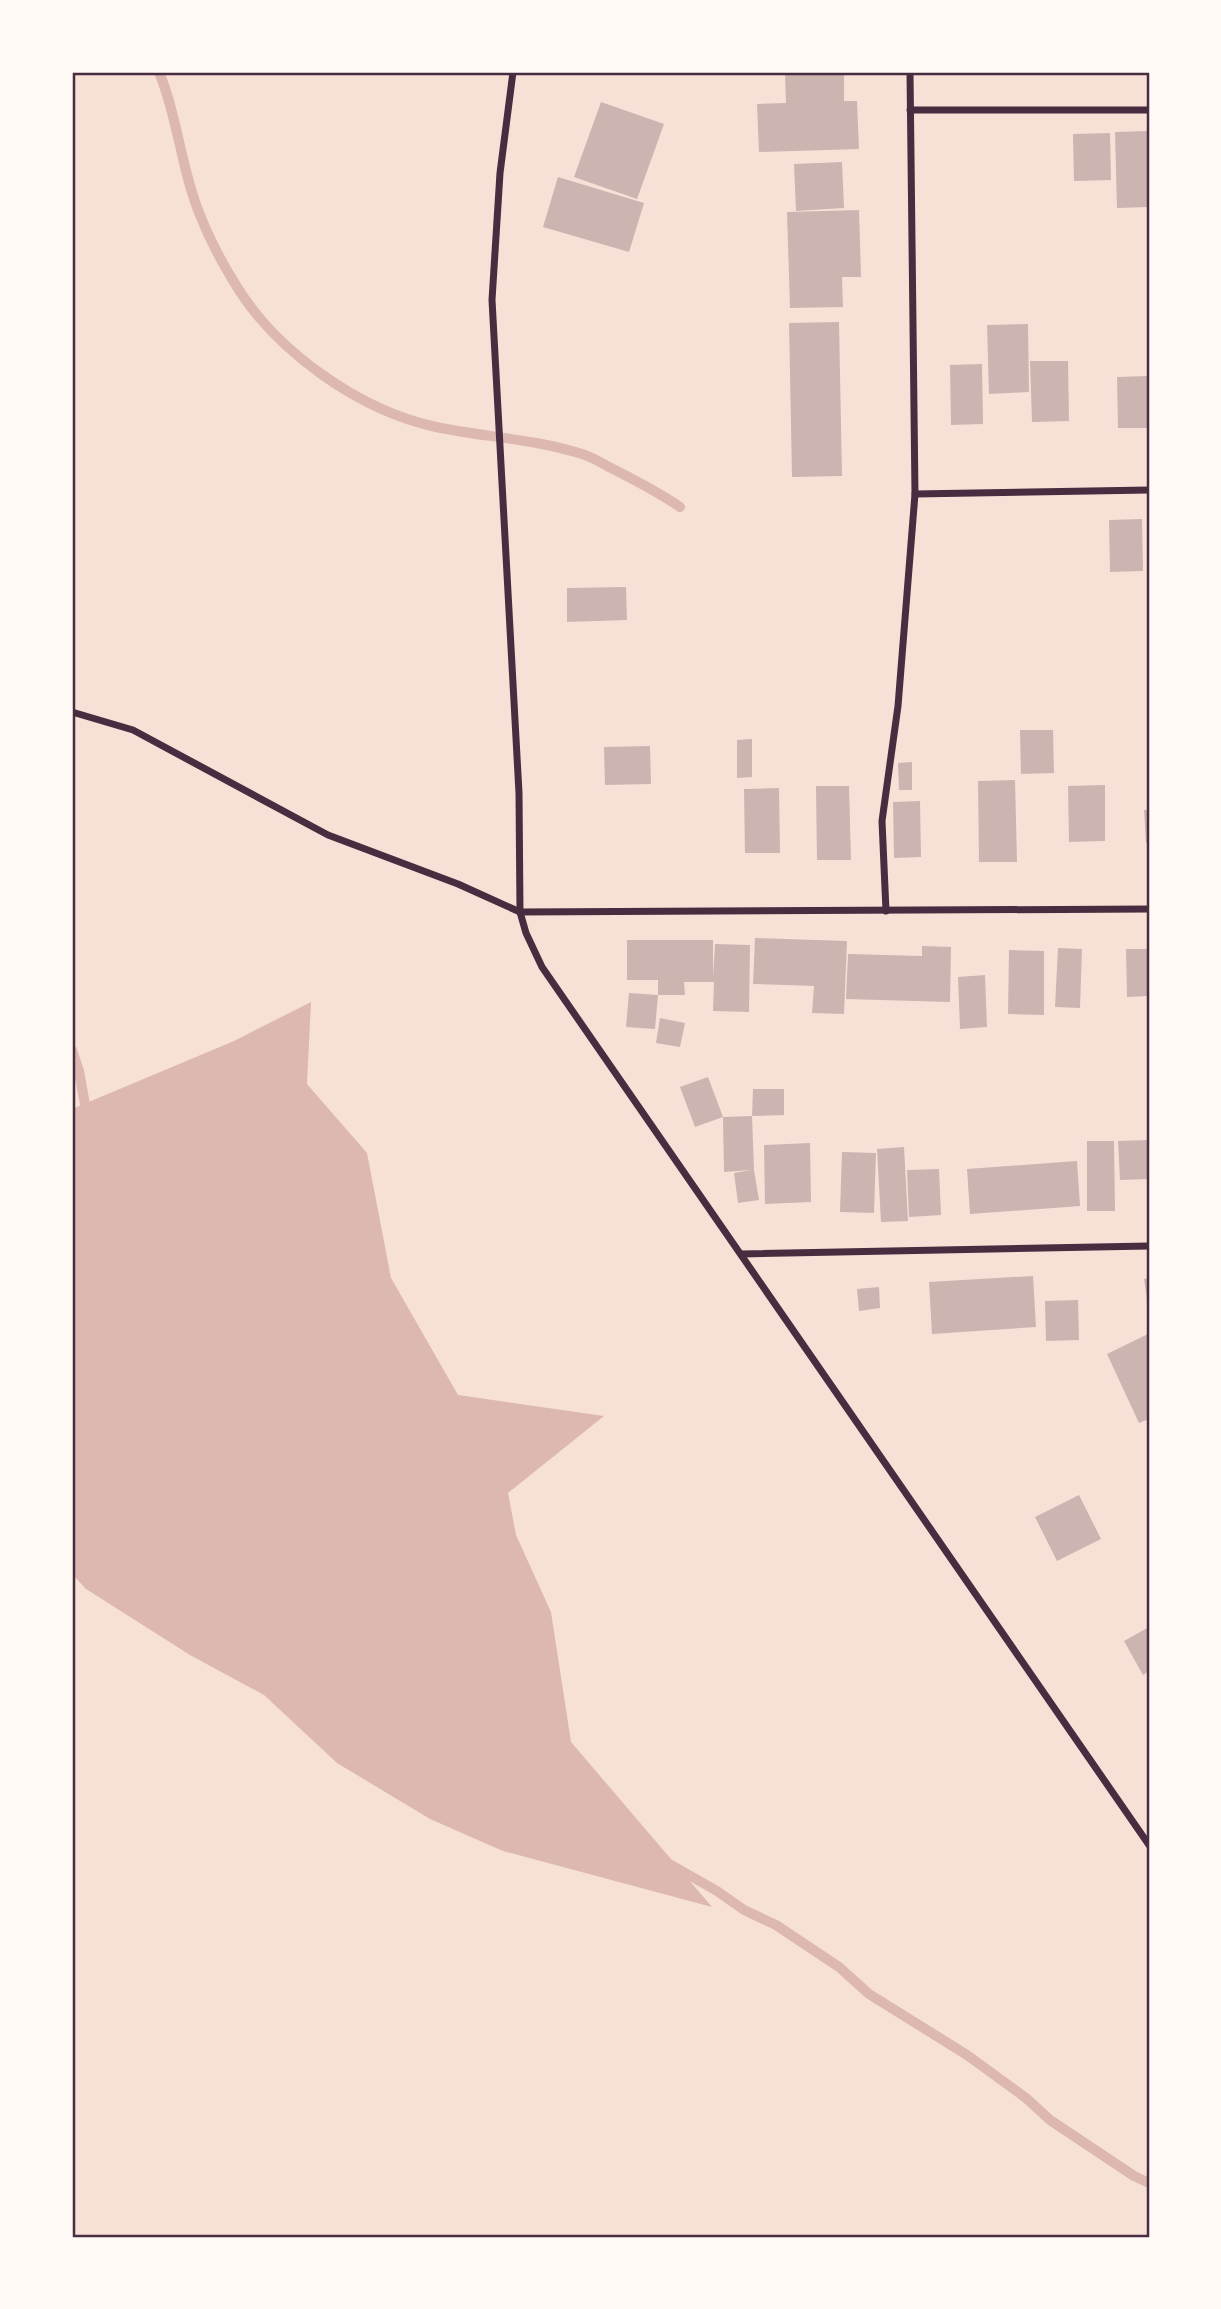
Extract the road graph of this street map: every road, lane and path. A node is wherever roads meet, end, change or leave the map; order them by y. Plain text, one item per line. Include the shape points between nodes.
1 (513, 72) edge
2 (909, 72) edge
3 (910, 110) junction
4 (1149, 110) edge
5 (1149, 490) edge
6 (915, 494) junction
7 (72, 712) edge
8 (1149, 909) edge
9 (886, 911) junction
10 (520, 912) junction
11 (1149, 1245) edge
12 (741, 1254) junction
13 (1149, 1845) edge

1 - 10 street via 500,173 492,300 519,793
2 - 3 street
3 - 4 street
3 - 6 street
5 - 6 street
6 - 9 street via 898,706 882,821
7 - 10 street via 133,730 328,835
8 - 9 street
9 - 10 street
10 - 12 street via 542,967
11 - 12 street
12 - 13 street

